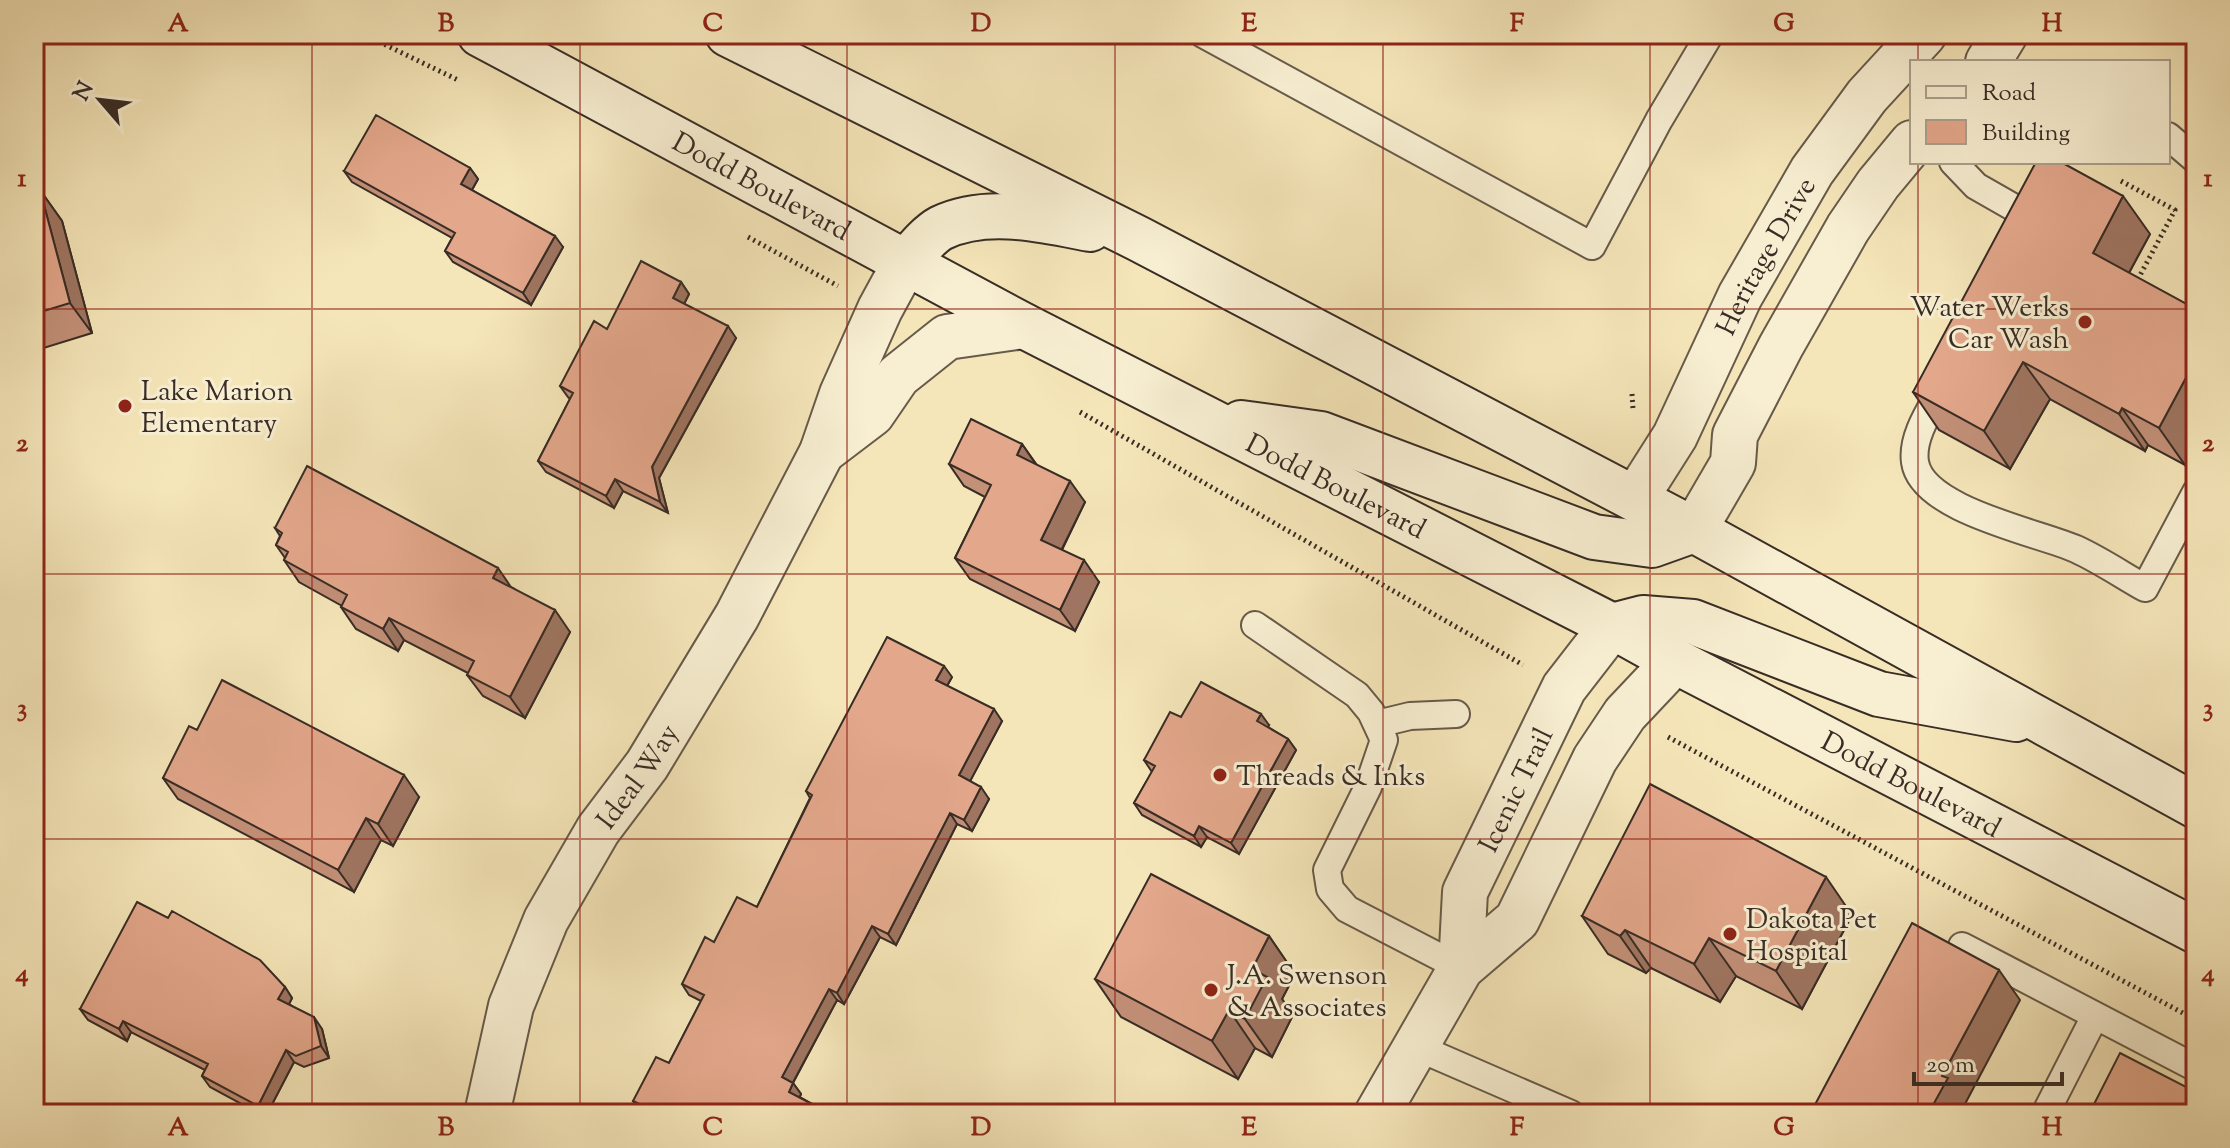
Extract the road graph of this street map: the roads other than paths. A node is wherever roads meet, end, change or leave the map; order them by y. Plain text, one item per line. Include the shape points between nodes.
1 (480, 34) edge
2 (728, 34) edge
3 (1203, 34) edge
4 (1710, 34) edge
5 (1924, 34) edge
6 (2005, 34) edge
7 (1989, 60) edge
8 (2170, 138) edge
9 (1910, 145) edge
10 (2196, 160) edge
11 (1955, 164) edge
12 (2045, 195) edge
13 (2032, 218) junction
14 (1139, 239) junction
15 (2017, 246) edge
16 (905, 263) junction
17 (1024, 326) junction
18 (1958, 359) edge
19 (1188, 408) junction
20 (822, 452) junction
21 (2196, 492) edge
22 (1635, 499) junction
23 (1694, 530) junction
24 (1255, 625) dead end
25 (1612, 626) junction
26 (1675, 661) junction
27 (1456, 714) dead end
28 (1377, 724) junction
29 (2053, 726) junction
30 (2196, 806) edge
31 (2196, 931) edge
32 (1962, 946) edge
33 (1461, 968) junction
34 (2095, 1016) junction
35 (1414, 1046) junction
36 (2196, 1068) edge
37 (487, 1114) edge
38 (1377, 1114) edge
39 (1571, 1114) edge
40 (2045, 1114) edge

1 - 16 main road, Dodd Boulevard
2 - 14 main road
3 - 4 lane via 1592,246
5 - 22 main road, Heritage Drive via 1867,96 1812,171 1740,296 1675,436
6 - 7 main road
8 - 10 lane
9 - 23 main road, Heritage Drive via 1848,228 1781,346 1735,435 1733,463
11 - 13 lane via 1976,186
12 - 13 lane
13 - 15 lane
14 - 16 main road, Ideal Way via 1039,219 977,217 939,229
14 - 22 main road
16 - 17 main road, Dodd Boulevard
16 - 20 main road, Ideal Way via 842,394
17 - 19 main road, Dodd Boulevard
17 - 20 main road, Ideal Way via 947,337 898,376 872,414
18 - 21 lane via 1914,445 1915,465 1940,496 2076,549 2145,588
19 - 23 main road via 1251,426 1321,434 1594,537 1652,545
19 - 25 main road, Dodd Boulevard
20 - 37 main road, Ideal Way via 737,616 546,920 511,1006
22 - 23 main road
23 - 29 main road
24 - 28 lane via 1357,695
25 - 26 main road, Dodd Boulevard
25 - 29 main road via 1643,618 1693,622 1879,694
25 - 33 main road, Icenic Trail via 1564,688 1465,892
26 - 31 main road, Dodd Boulevard
26 - 33 main road, Icenic Trail via 1625,714 1595,759 1517,920
27 - 28 lane
28 - 33 lane via 1384,740 1368,787 1327,870 1330,889 1347,909
29 - 30 main road
32 - 34 lane
33 - 35 main road, Icenic Trail
34 - 36 lane
34 - 40 lane
35 - 38 main road, Icenic Trail
35 - 39 lane

